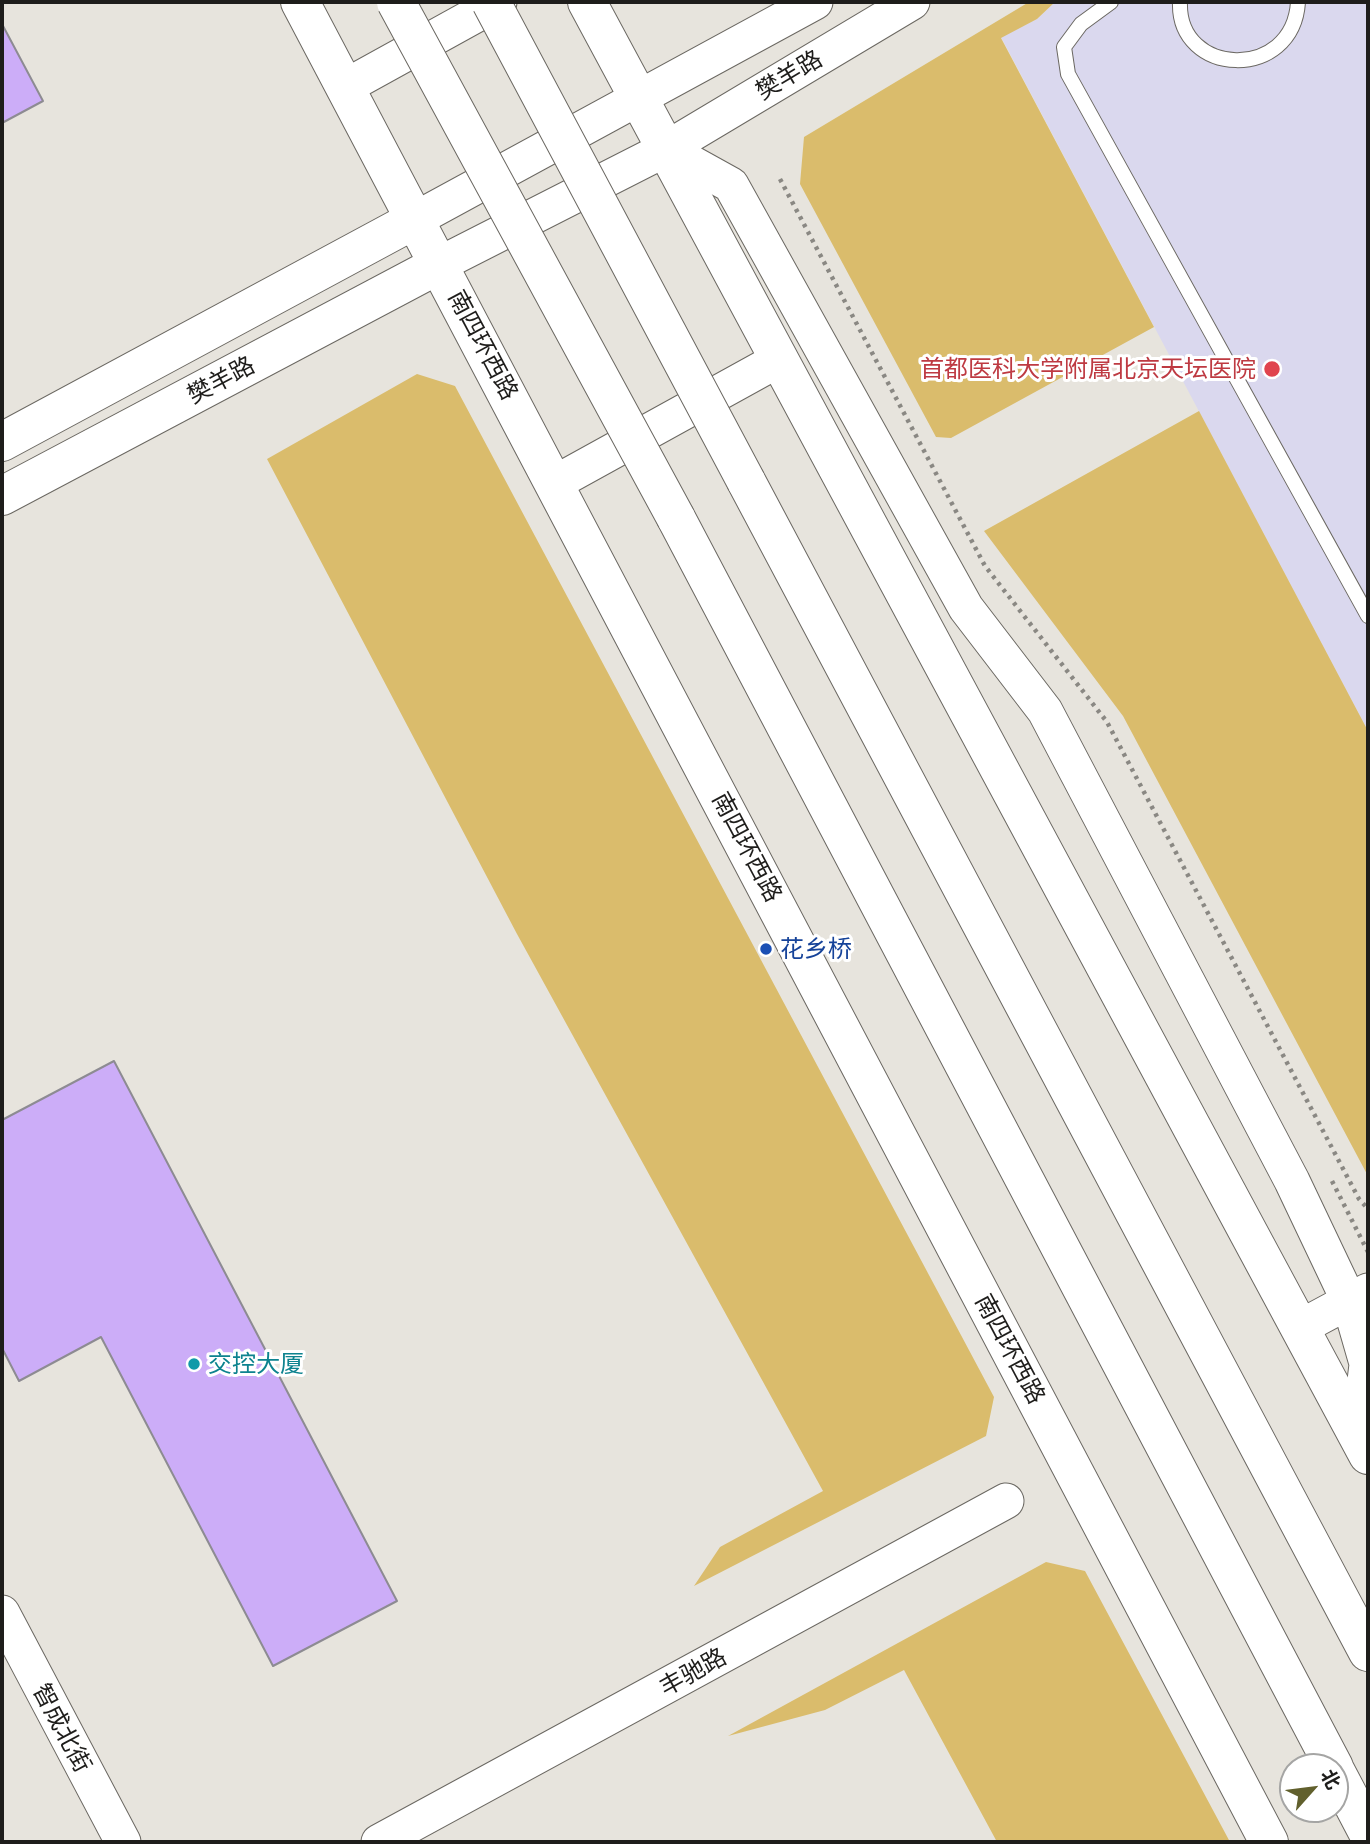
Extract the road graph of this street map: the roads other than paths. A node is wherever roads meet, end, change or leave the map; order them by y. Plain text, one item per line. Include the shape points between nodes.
1 (300, 2) edge
2 (396, 2) edge
3 (491, 2) edge
4 (499, 2) edge
5 (587, 2) edge
6 (815, 2) edge
7 (912, 2) edge
8 (1111, 2) edge
9 (1180, 2) edge
10 (1298, 2) edge
11 (345, 87) junction
12 (639, 97) junction
13 (666, 149) junction
14 (416, 219) junction
15 (440, 264) junction
16 (778, 360) junction
17 (2, 442) edge
18 (555, 483) junction
19 (2, 496) edge
20 (1368, 616) edge
21 (1359, 1296) edge
22 (1301, 1327) junction
23 (1367, 1358) edge
24 (1366, 1451) edge
25 (1006, 1501) dead end
26 (2, 1613) edge
27 (1368, 1652) edge
28 (1326, 1753) edge
29 (1349, 1797) edge
30 (1368, 1833) edge
31 (123, 1842) edge
32 (379, 1842) edge
33 (1269, 1842) edge

1 - 11 main road, 南四环西路
2 - 28 main road, bridge via 676,518
3 - 27 main road, bridge
4 - 11 street
5 - 12 main road
6 - 12 street, 樊羊路
7 - 13 street, 樊羊路
8 - 20 lane via 1081,24 1064,47 1068,74
9 - 10 lane via 1185,29 1196,44 1230,61 1249,61 1283,42
11 - 14 main road, 南四环西路
12 - 13 main road
12 - 14 street, 樊羊路
13 - 15 street, 樊羊路
13 - 16 main road
13 - 21 street via 732,185 966,608 1045,711 1292,1181
14 - 15 main road, 南四环西路
14 - 17 main road, 樊羊路
15 - 18 main road, 南四环西路
15 - 19 main road, 樊羊路
16 - 18 street
16 - 22 main road
18 - 33 main road, 南四环西路
21 - 22 street
21 - 23 street
22 - 24 main road
23 - 24 street via 1362,1405
25 - 32 street, 丰驰路
26 - 31 street, 智成北街
29 - 30 main road

